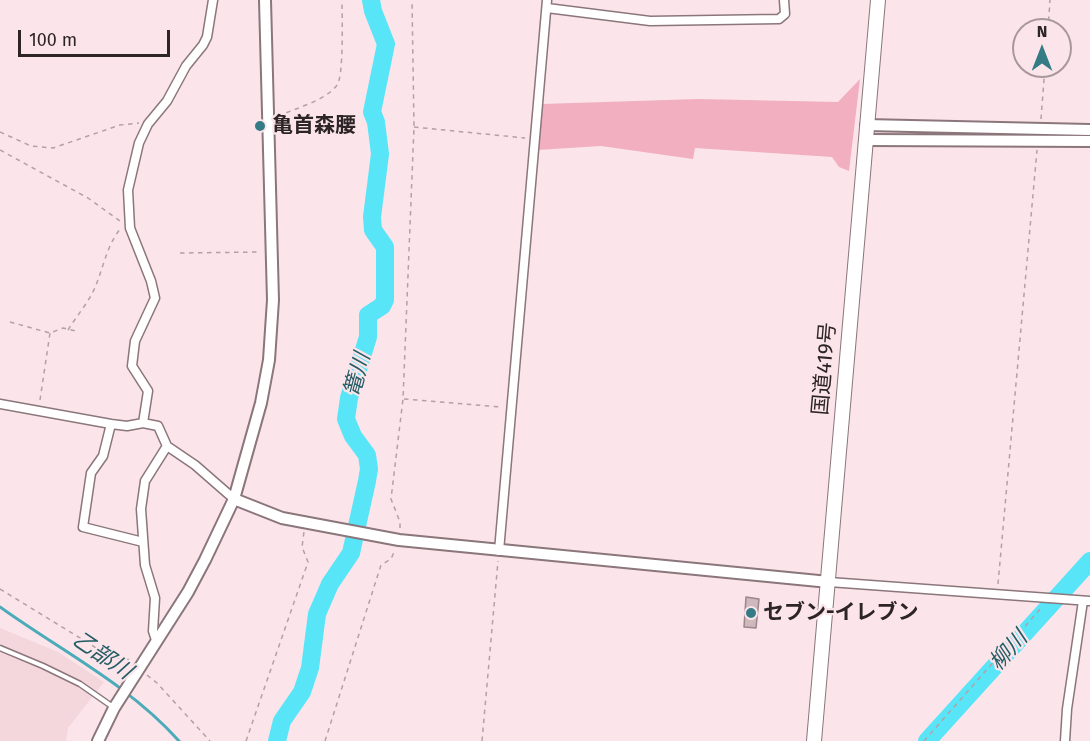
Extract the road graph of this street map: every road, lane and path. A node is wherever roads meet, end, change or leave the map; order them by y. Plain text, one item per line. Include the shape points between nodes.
1 (213, 0) edge
2 (266, 0) edge
3 (342, 0) edge
4 (412, 0) edge
5 (784, 0) edge
6 (878, 0) edge
7 (1050, 0) edge
8 (547, 4) edge
9 (1049, 18) edge
10 (1044, 78) edge
11 (269, 119) junction
12 (148, 124) junction
13 (867, 125) junction
14 (414, 127) junction
15 (1041, 129) junction
16 (1090, 130) edge
17 (0, 132) edge
18 (535, 139) junction
19 (865, 140) junction
20 (1038, 140) junction
21 (1090, 141) edge
22 (0, 150) edge
23 (272, 252) junction
24 (180, 253) dead end
25 (10, 322) dead end
26 (68, 330) junction
27 (76, 331) dead end
28 (50, 333) junction
29 (403, 399) junction
30 (0, 404) edge
31 (511, 408) junction
32 (38, 411) junction
33 (144, 423) junction
34 (111, 424) junction
35 (167, 446) junction
36 (234, 499) junction
37 (306, 524) junction
38 (399, 540) junction
39 (143, 542) junction
40 (499, 551) junction
41 (829, 582) junction
42 (0, 589) edge
43 (998, 594) junction
44 (1085, 601) edge
45 (1043, 606) dead end
46 (156, 640) junction
47 (0, 648) edge
48 (139, 667) junction
49 (114, 708) junction
50 (98, 741) edge
51 (210, 741) edge
52 (246, 741) edge
53 (325, 741) edge
54 (482, 741) edge
55 (814, 741) edge
56 (924, 741) edge
57 (1065, 741) edge

1 - 12 street via 203,45
2 - 11 street
3 - 11 path via 338,84 327,94
4 - 14 path
5 - 8 street via 785,14 779,19 712,21 650,21
6 - 13 highway, 国道419号
7 - 9 path
8 - 18 street
10 - 15 path
11 - 23 street
12 - 17 path via 120,125 53,148 31,146
12 - 33 street via 139,143 128,190 130,228 155,298 135,341 132,366 148,391
13 - 15 street
13 - 19 highway, 国道419号
14 - 18 path
14 - 29 path
15 - 16 street
18 - 31 street
19 - 20 street
19 - 41 highway, 国道419号
20 - 21 street
20 - 43 path
22 - 26 path via 88,198 125,224 108,248 90,298
23 - 24 path
23 - 36 street via 269,360
25 - 28 path
26 - 27 path
26 - 28 path
28 - 32 path
29 - 31 path
29 - 38 path via 390,500 400,522
30 - 32 street
31 - 40 street
32 - 34 street
33 - 34 street
33 - 35 street via 158,426
34 - 39 street via 103,456 92,473 83,527
35 - 36 street
35 - 39 street via 145,481 141,509
36 - 37 street via 262,512
36 - 46 street via 188,592
37 - 38 street
37 - 52 path via 302,548 308,562
38 - 40 street
38 - 53 path via 391,559 381,565
39 - 46 street via 145,565 154,589
40 - 41 street
40 - 54 path
41 - 43 street
41 - 55 highway, 国道419号
42 - 48 path via 111,657 128,659
43 - 44 street
44 - 57 street
45 - 56 path
46 - 48 street
47 - 49 lane via 80,684
48 - 49 street
48 - 51 path
49 - 50 street

